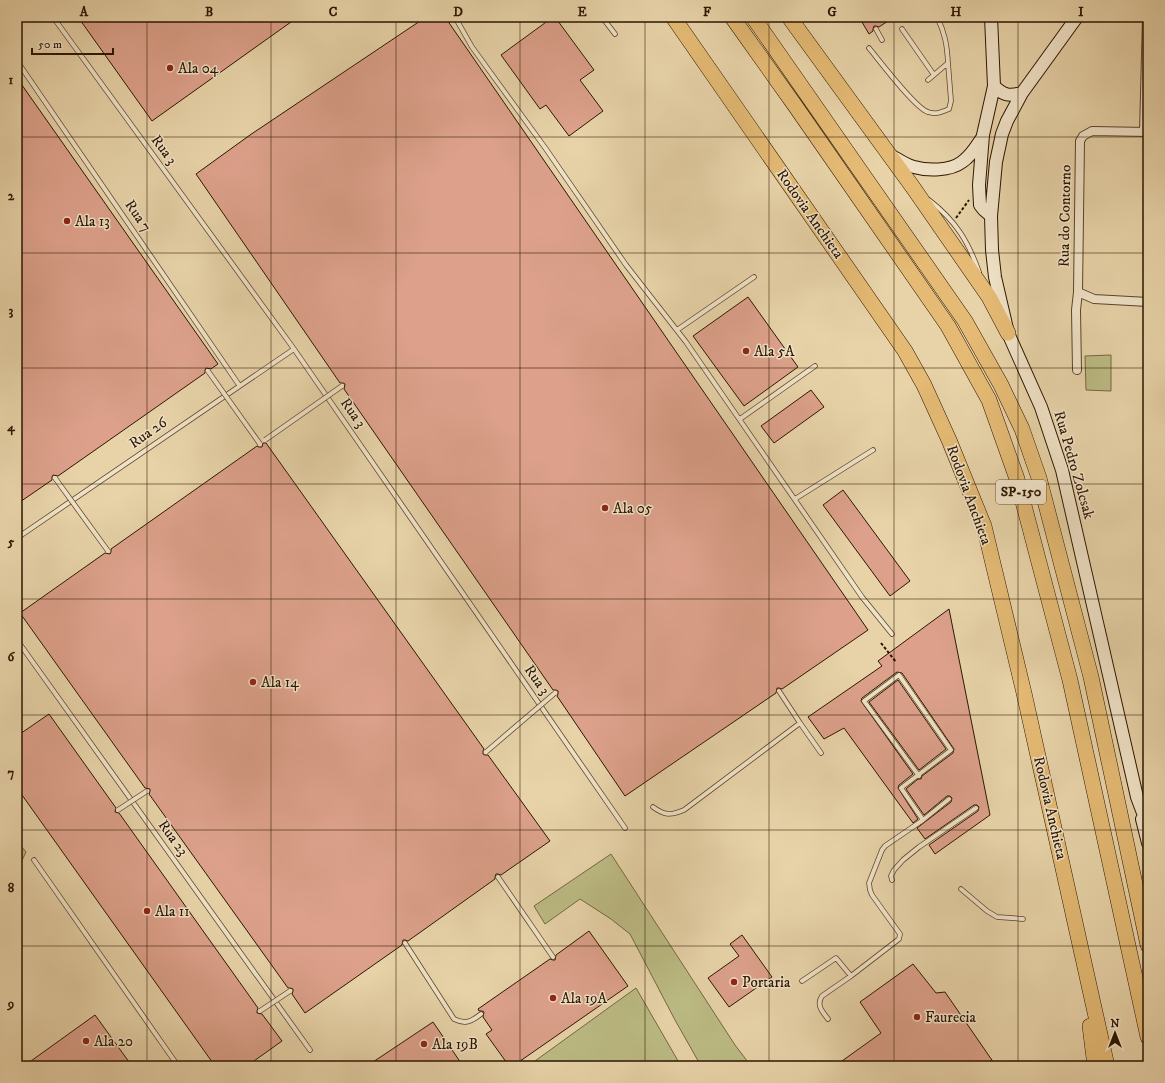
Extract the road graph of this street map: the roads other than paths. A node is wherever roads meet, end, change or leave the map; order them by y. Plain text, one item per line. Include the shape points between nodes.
1 (53, 17) edge
2 (455, 17) edge
3 (602, 17) edge
4 (673, 17) edge
5 (732, 17) edge
6 (753, 17) edge
7 (789, 17) edge
8 (937, 17) edge
9 (991, 17) edge
10 (1077, 17) edge
11 (1148, 17) edge
12 (876, 29) dead end
13 (902, 29) dead end
14 (615, 34) dead end
15 (882, 40) dead end
16 (869, 48) dead end
17 (17, 61) edge
18 (948, 63) junction
19 (934, 75) junction
20 (928, 80) dead end
21 (994, 86) junction
22 (1022, 93) junction
23 (1146, 132) edge
24 (983, 135) junction
25 (887, 152) junction
26 (912, 186) junction
27 (991, 216) junction
28 (754, 278) dead end
29 (1078, 292) junction
30 (989, 297) junction
31 (1148, 302) edge
32 (677, 330) junction
33 (1008, 333) junction
34 (294, 349) junction
35 (815, 366) dead end
36 (1077, 370) dead end
37 (208, 371) dead end
38 (239, 385) junction
39 (342, 386) dead end
40 (740, 420) junction
41 (264, 440) dead end
42 (260, 444) dead end
43 (873, 450) dead end
44 (55, 478) dead end
45 (795, 500) junction
46 (17, 538) edge
47 (108, 551) dead end
48 (892, 634) dead end
49 (17, 640) edge
50 (779, 691) dead end
51 (555, 693) dead end
52 (800, 723) junction
53 (486, 752) dead end
54 (821, 753) dead end
55 (919, 776) junction
56 (147, 791) dead end
57 (1137, 797) junction
58 (949, 799) dead end
59 (653, 807) dead end
60 (976, 808) dead end
61 (118, 810) dead end
62 (924, 820) junction
63 (1148, 826) edge
64 (625, 828) dead end
65 (1148, 843) edge
66 (34, 860) dead end
67 (498, 877) dead end
68 (892, 880) dead end
69 (961, 889) dead end
70 (1023, 919) dead end
71 (1080, 940) junction
72 (405, 943) dead end
73 (1148, 945) edge
74 (553, 957) dead end
75 (851, 976) junction
76 (802, 981) dead end
77 (290, 991) dead end
78 (260, 1011) dead end
79 (481, 1014) dead end
80 (828, 1019) dead end
81 (1148, 1037) edge
82 (310, 1050) dead end
83 (178, 1066) edge
84 (1095, 1066) edge
85 (1107, 1066) edge

1 - 34 lane, Rua 3
2 - 32 lane via 472,47 626,265
3 - 14 lane
4 - 71 highway, Rodovia Anchieta / SP-150 via 905,351 950,440 984,526
5 - 81 highway, SP-150 via 948,326 989,400 1017,479 1070,680
6 - 73 highway, SP-150 via 965,321 1022,429 1039,478 1091,677
7 - 25 highway
8 - 18 lane via 948,46
9 - 21 main road
10 - 22 main road, Rua Pedro Zolcsak
11 - 23 street
12 - 15 lane
13 - 19 lane
16 - 18 lane via 916,104 928,112 940,113 949,109 951,101
17 - 38 lane, Rua 7
18 - 19 lane
19 - 20 lane
21 - 22 main road via 1007,95
21 - 24 main road
22 - 27 main road, Rua Pedro Zolcsak via 1002,134 996,162
23 - 29 street, Rua do Contorno via 1092,131 1082,136
24 - 25 main road via 968,157 949,168 928,170 915,167 905,164
24 - 27 main road via 980,205
25 - 26 highway
26 - 30 highway
26 - 30 lane via 953,222 969,246
27 - 33 main road, Rua Pedro Zolcsak via 996,278
28 - 32 lane
29 - 31 street via 1094,299
29 - 36 street
30 - 33 highway
32 - 40 lane
33 - 57 main road, Rua Pedro Zolcsak via 1042,407 1062,470
34 - 38 lane, Rua 26
34 - 64 lane, Rua 3
35 - 40 lane
37 - 42 lane, bridge
38 - 46 lane, Rua 26
39 - 41 lane, bridge
40 - 45 lane
43 - 45 lane
44 - 47 lane, bridge
45 - 48 lane via 862,597
49 - 82 lane, Rua 23
50 - 52 lane
51 - 53 lane, bridge
52 - 54 lane
52 - 59 lane via 684,810 670,815 661,813
55 - 55 lane via 951,750 900,675 864,701
55 - 62 lane via 902,788
56 - 61 lane, bridge
57 - 63 main road, Rua Pedro Zolcsak
57 - 65 main road
58 - 62 lane
60 - 68 lane via 908,856 894,870
62 - 75 lane via 885,846 869,883 872,896 900,934 899,939
66 - 83 lane
67 - 74 lane
69 - 70 lane via 986,912 997,917
71 - 84 highway
71 - 85 highway, Rodovia Anchieta / SP-150
72 - 79 lane via 454,1019 463,1023
75 - 76 lane via 836,958
75 - 80 lane via 819,1000 820,1008
77 - 78 lane, bridge

